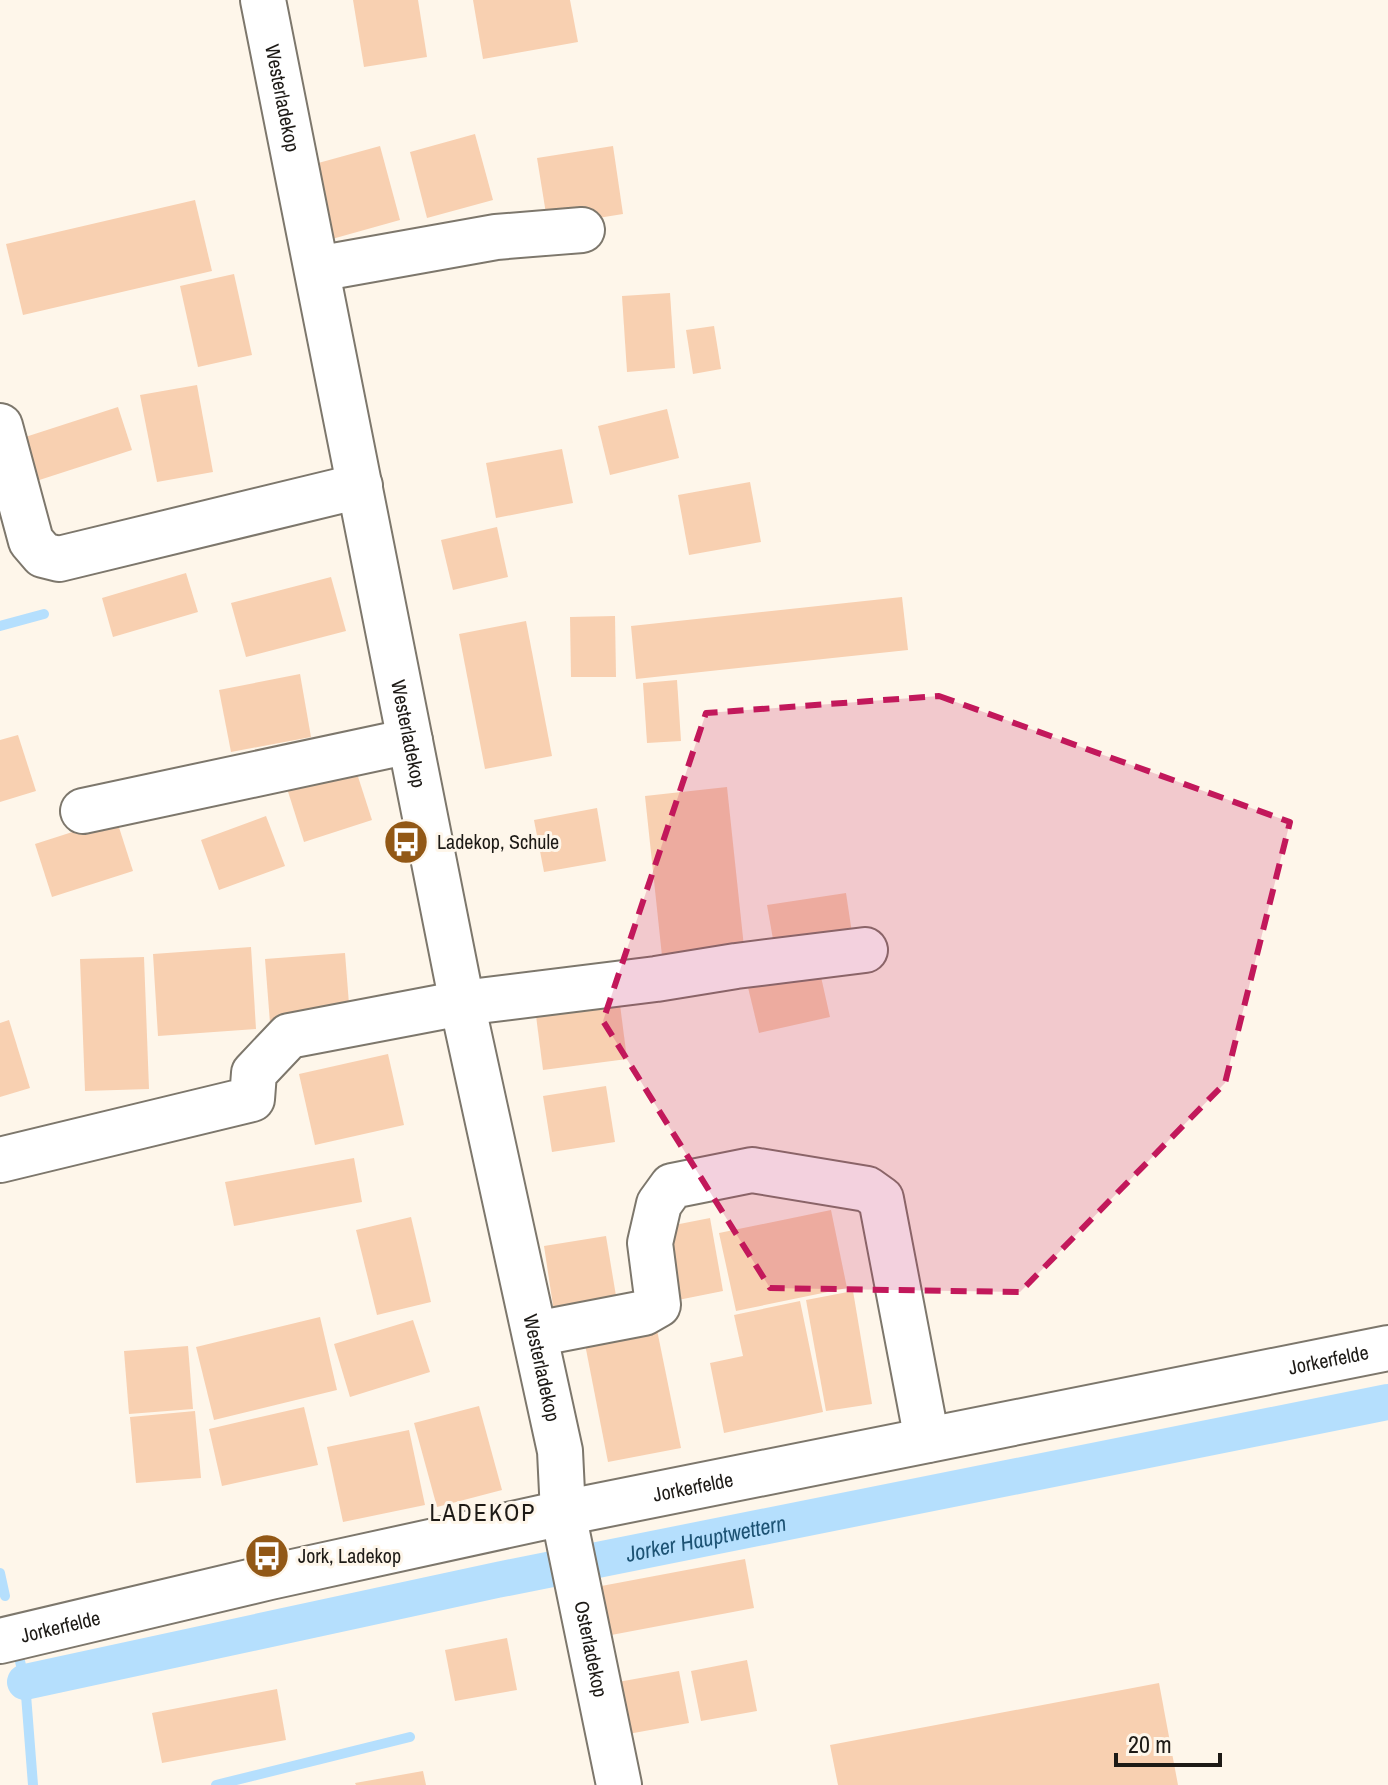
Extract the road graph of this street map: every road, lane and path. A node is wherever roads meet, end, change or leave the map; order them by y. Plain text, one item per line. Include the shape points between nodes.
1 (263, 0) edge
2 (582, 230) dead end
3 (317, 269) junction
4 (0, 426) edge
5 (360, 486) junction
6 (410, 741) junction
7 (83, 811) dead end
8 (865, 950) dead end
9 (462, 1003) junction
10 (0, 1160) edge
11 (535, 1334) junction
12 (1388, 1348) edge
13 (927, 1440) junction
14 (566, 1527) junction
15 (0, 1641) edge
16 (619, 1785) edge

1 - 3 street, Westerladekop
2 - 3 street via 496,237
3 - 5 street, Westerladekop
4 - 5 street via 31,541 43,555 59,559
5 - 6 street, Westerladekop
6 - 7 street
6 - 9 street, Westerladekop
8 - 9 street
9 - 10 street via 289,1036 254,1073 252,1099
9 - 11 street, Westerladekop
11 - 13 street via 644,1313 658,1305 650,1243 659,1204 672,1186 752,1170 867,1189 881,1199
11 - 14 street, Westerladekop via 560,1451
12 - 13 street, Jorkerfelde
13 - 14 street, Jorkerfelde
14 - 15 street, Jorkerfelde via 270,1577
14 - 16 street, Osterladekop

